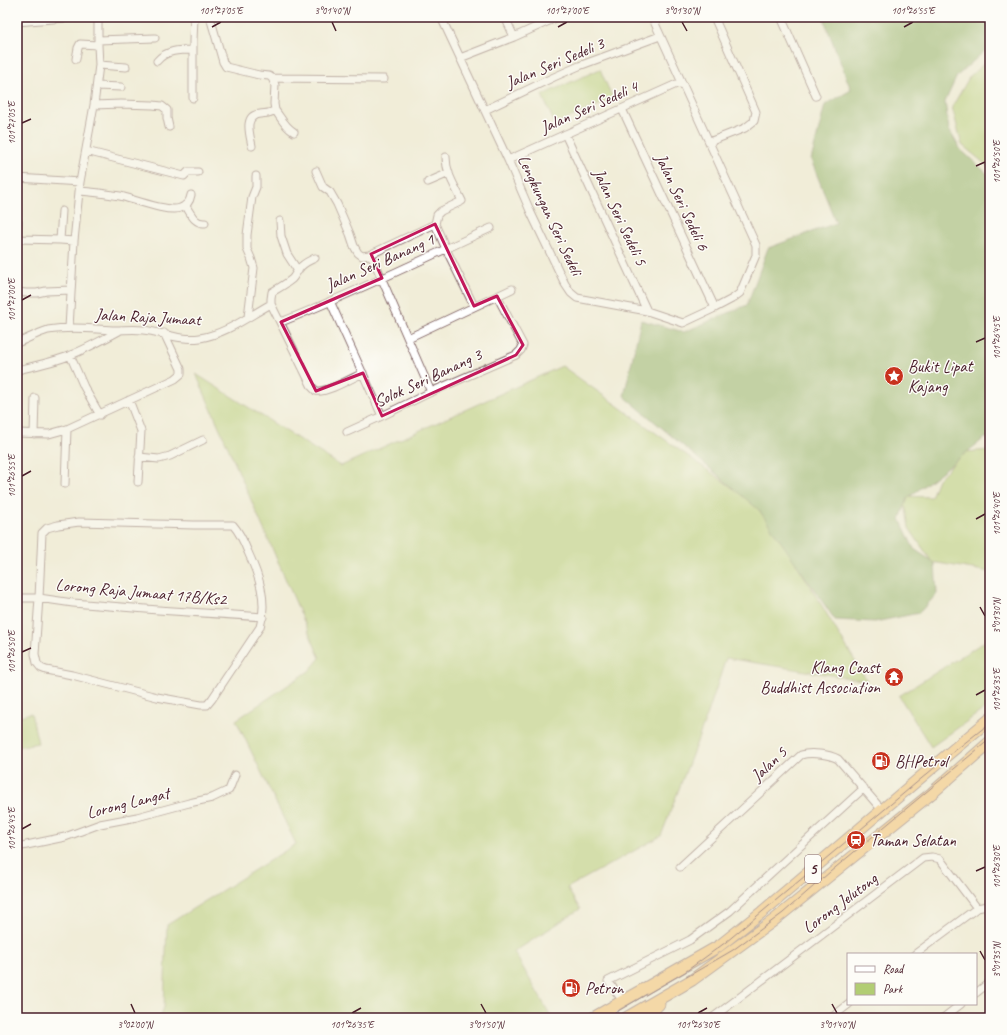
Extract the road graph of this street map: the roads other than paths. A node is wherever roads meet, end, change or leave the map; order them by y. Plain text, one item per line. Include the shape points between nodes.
1 (76, 17) edge
2 (98, 17) edge
3 (194, 17) edge
4 (210, 17) edge
5 (441, 17) edge
6 (505, 17) edge
7 (558, 17) edge
8 (652, 17) edge
9 (714, 17) edge
10 (781, 17) edge
11 (37, 18) edge
12 (17, 22) edge
13 (660, 36) junction
14 (514, 37) junction
15 (154, 38) dead end
16 (98, 42) junction
17 (193, 50) junction
18 (460, 58) junction
19 (76, 59) dead end
20 (157, 61) dead end
21 (99, 65) junction
22 (126, 67) dead end
23 (272, 78) junction
24 (384, 79) dead end
25 (681, 82) junction
26 (97, 86) junction
27 (121, 87) dead end
28 (816, 96) dead end
29 (193, 98) dead end
30 (94, 105) junction
31 (622, 109) junction
32 (275, 110) junction
33 (485, 110) junction
34 (169, 127) dead end
35 (294, 132) dead end
36 (565, 134) junction
37 (709, 142) junction
38 (252, 146) dead end
39 (86, 151) junction
40 (446, 157) dead end
41 (508, 160) junction
42 (198, 172) dead end
43 (316, 172) dead end
44 (449, 173) junction
45 (256, 176) dead end
46 (17, 178) edge
47 (80, 182) junction
48 (428, 182) dead end
49 (80, 191) junction
50 (191, 195) dead end
51 (185, 205) junction
52 (62, 211) dead end
53 (280, 221) dead end
54 (18, 222) edge
55 (205, 223) dead end
56 (435, 224) junction
57 (491, 228) dead end
58 (67, 240) junction
59 (446, 249) junction
60 (371, 254) junction
61 (315, 258) dead end
62 (298, 271) junction
63 (382, 278) junction
64 (512, 289) dead end
65 (67, 291) junction
66 (17, 292) edge
67 (497, 296) junction
68 (330, 301) junction
69 (271, 304) junction
70 (474, 306) junction
71 (716, 308) junction
72 (648, 311) junction
73 (248, 317) junction
74 (281, 322) junction
75 (69, 328) junction
76 (121, 330) junction
77 (164, 333) junction
78 (408, 338) junction
79 (17, 343) edge
80 (70, 355) junction
81 (17, 370) edge
82 (363, 373) junction
83 (431, 392) junction
84 (35, 398) dead end
85 (129, 400) junction
86 (100, 415) junction
87 (382, 416) junction
88 (67, 429) junction
89 (346, 432) dead end
90 (17, 433) edge
91 (34, 434) junction
92 (203, 440) dead end
93 (139, 457) junction
94 (138, 482) dead end
95 (65, 484) dead end
96 (17, 598) edge
97 (39, 598) junction
98 (263, 617) junction
99 (990, 720) edge
100 (990, 742) edge
101 (235, 775) dead end
102 (864, 788) junction
103 (882, 810) junction
104 (17, 847) edge
105 (680, 867) dead end
106 (989, 905) edge
107 (977, 908) junction
108 (917, 953) edge
109 (692, 980) junction
110 (989, 983) edge
111 (977, 992) edge
112 (990, 994) edge
113 (621, 1003) junction
114 (848, 1005) edge
115 (960, 1005) edge
116 (593, 1018) edge
117 (612, 1018) edge
118 (626, 1018) edge
119 (646, 1018) edge
120 (712, 1018) edge
121 (831, 1018) edge
122 (943, 1018) edge

1 - 11 street
2 - 16 street
3 - 17 street
4 - 23 street via 224,66
5 - 18 street, Lengkungan Seri Sedeli
6 - 14 street
7 - 14 street
8 - 13 street, Lengkungan Seri Sedeli
9 - 37 street via 756,112 754,121 745,128
10 - 28 street
11 - 12 street
13 - 25 street, Lengkungan Seri Sedeli
13 - 33 street, Jalan Seri Sedeli 3 via 573,69
14 - 18 street
15 - 16 street
16 - 19 street via 80,44
16 - 21 street
17 - 20 street via 171,52
17 - 29 street
18 - 33 street, Lengkungan Seri Sedeli
21 - 22 street
21 - 26 street
23 - 24 street
23 - 32 street via 276,85
25 - 31 street, Jalan Seri Sedeli 4
25 - 37 street, Lengkungan Seri Sedeli
26 - 27 street
26 - 30 street
30 - 34 street via 162,106 167,110
30 - 39 street
31 - 36 street, Jalan Seri Sedeli 4
31 - 71 street, Jalan Seri Sedeli 6
32 - 35 street via 285,125
32 - 38 street via 251,118 248,123
33 - 41 street, Lengkungan Seri Sedeli
36 - 41 street, Jalan Seri Sedeli 4
36 - 72 street, Jalan Seri Sedeli 5
37 - 71 street, Lengkungan Seri Sedeli via 756,245 756,254 740,293
39 - 42 street via 184,176 188,172
39 - 47 street
40 - 44 street
41 - 72 street, Lengkungan Seri Sedeli via 571,293 577,298
43 - 60 street via 337,204 358,253 362,256
44 - 48 street
44 - 56 street via 462,201 441,211
45 - 73 street via 247,235 247,249 254,268
46 - 47 street
47 - 49 street
49 - 51 street via 121,196 171,209 180,209
49 - 58 street
50 - 51 street via 190,202
51 - 55 street via 194,220 200,224
52 - 58 street
53 - 62 street via 281,236 287,254
54 - 58 street via 17,235 20,239
56 - 59 street
56 - 60 street
57 - 59 street, Jalan Seri Banang 1
58 - 65 street
59 - 63 street, Jalan Seri Banang 1
59 - 70 street
60 - 63 street
61 - 62 street via 303,264
62 - 69 street via 272,292
63 - 68 street, Jalan Seri Banang 1
63 - 78 street
64 - 67 street
65 - 66 street
65 - 75 street via 70,302
67 - 70 street
67 - 83 street, Solok Seri Banang 3 via 523,345 521,350
68 - 74 street, Jalan Seri Banang 1
68 - 82 street
69 - 73 street, Jalan Raja Jumaat
69 - 74 street
70 - 78 street
71 - 72 street, Lengkungan Seri Sedeli via 683,323
73 - 77 street, Jalan Raja Jumaat via 201,338 181,338
74 - 82 street via 316,392
75 - 76 street, Jalan Raja Jumaat
75 - 79 street, Jalan Raja Jumaat via 47,330
76 - 77 street, Jalan Raja Jumaat
76 - 80 street, Jalan Raja Jumaat
77 - 85 street via 181,374
78 - 83 street
80 - 81 street, Jalan Raja Jumaat
80 - 86 street
82 - 87 street
83 - 87 street, Solok Seri Banang 3
84 - 91 street
85 - 86 street
85 - 93 street via 140,431
86 - 88 street
87 - 89 street, Solok Seri Banang 3
88 - 91 street via 49,434
88 - 95 street
90 - 91 street
92 - 93 street via 170,456
93 - 94 street
96 - 97 street, Lorong Raja Jumaat 17B/Ks2
97 - 98 street, Lorong Raja Jumaat 17B/Ks2 via 80,604
97 - 98 street via 35,654 41,668 157,697 201,705 206,705 212,699 260,627
97 - 98 street via 42,533 47,528 79,522 233,525 241,535 257,571 262,589
99 - 103 highway, 5
100 - 109 highway, 5 via 932,793 773,921
101 - 104 street, Lorong Langat via 229,790 212,798 100,824 65,837
102 - 103 street, Jalan 5
102 - 105 street, Jalan 5 via 842,762 833,756 801,755
102 - 113 street via 730,911 690,940 608,981
103 - 113 highway, 5 via 719,946
106 - 107 street
107 - 108 street
107 - 120 street, Lorong Jelutong via 940,859 923,858
109 - 118 highway, 5
109 - 119 highway via 662,1002
110 - 111 street
110 - 112 street
113 - 116 highway, 5
113 - 117 street
114 - 121 street
115 - 122 street

